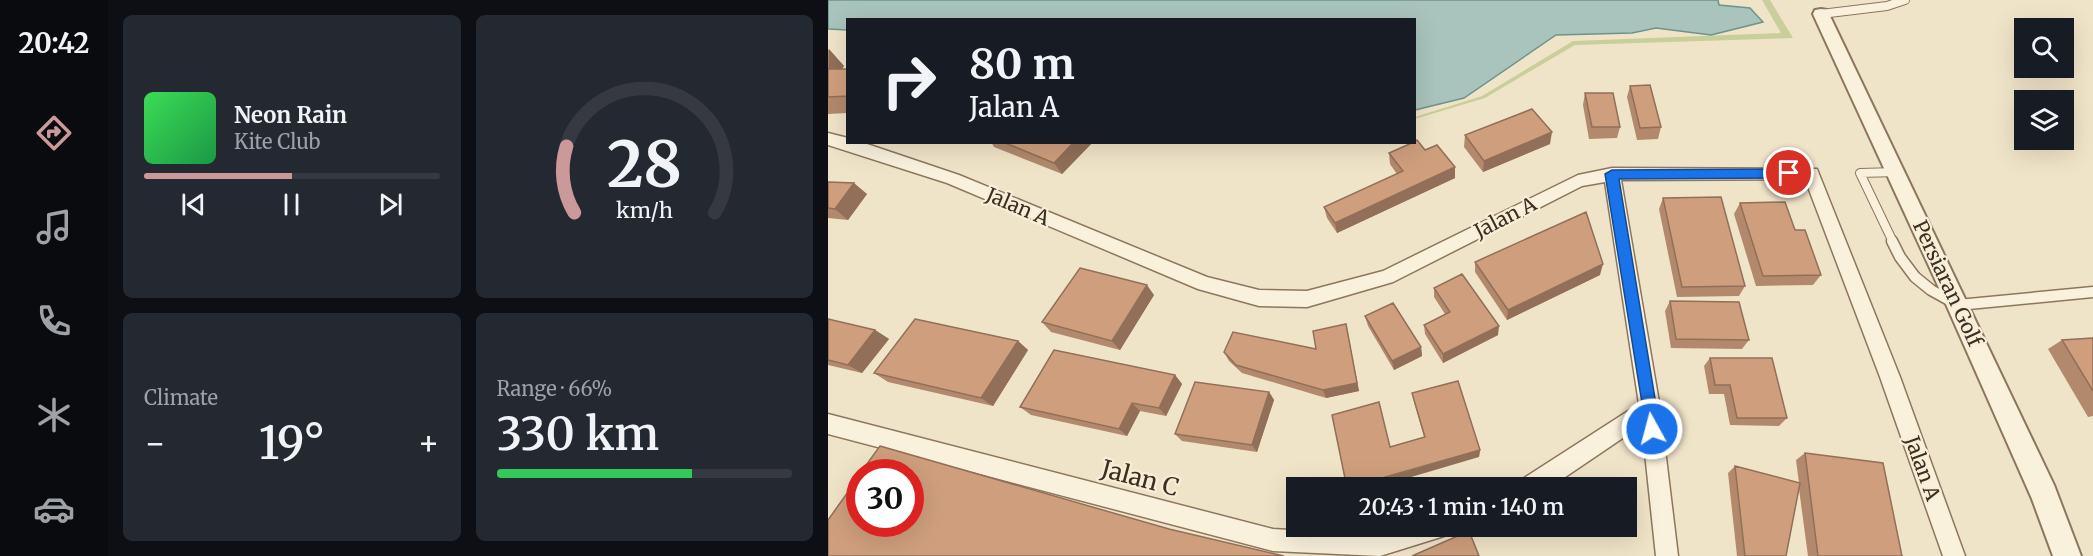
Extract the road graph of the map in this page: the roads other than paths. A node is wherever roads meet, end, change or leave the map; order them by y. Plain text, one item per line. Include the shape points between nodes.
1 (1905, 0) edge
2 (1821, 14) joint
3 (828, 140) edge
4 (846, 143) edge
5 (848, 144) edge
6 (1897, 172) junction
7 (1612, 174) junction
8 (2093, 292) edge
9 (1958, 305) junction
10 (1650, 408) junction
11 (828, 424) edge
12 (1546, 477) edge
13 (1405, 537) edge
14 (1667, 556) edge
15 (1954, 556) edge
16 (2067, 556) edge

1 - 2 lane
2 - 6 street, Persiaran Golf
3 - 4 street, Jalan A
5 - 7 street, Jalan A via 953,179 1204,284 1259,298 1307,299 1387,277 1578,181
6 - 9 street, Persiaran Golf
6 - 9 lane via 1860,173 1900,257 1915,277
7 - 10 street
7 - 15 street, Jalan A via 1811,173
8 - 9 lane
9 - 16 street, Persiaran Golf via 2044,495
10 - 12 street
10 - 14 street
11 - 13 street, Jalan C via 1273,540 1376,546

